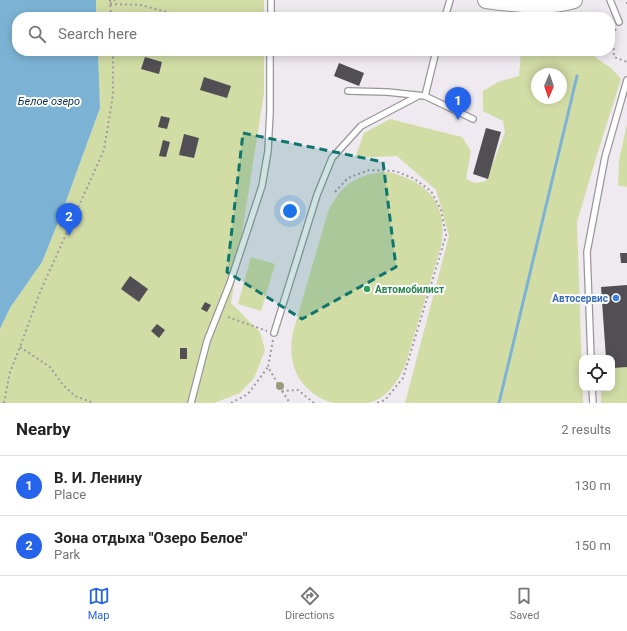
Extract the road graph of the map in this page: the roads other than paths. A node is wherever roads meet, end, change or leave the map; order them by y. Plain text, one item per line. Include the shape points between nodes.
1 (272, 0) edge
2 (450, 0) edge
3 (486, 0) edge
4 (574, 0) edge
5 (610, 0) edge
6 (271, 12) edge
7 (446, 12) edge
8 (615, 12) edge
9 (615, 12) edge
10 (619, 22) road end
11 (270, 56) edge
12 (434, 56) edge
13 (627, 80) edge
14 (348, 91) dead end
15 (422, 96) junction
16 (473, 119) dead end
17 (274, 333) road end
18 (591, 355) edge
19 (592, 391) edge
20 (191, 403) edge
21 (593, 403) edge

1 - 6 lane
2 - 7 lane
3 - 4 street via 553,4
5 - 9 lane
8 - 10 lane
11 - 20 lane via 268,151 262,186 230,283 207,341
12 - 15 lane
13 - 18 lane via 605,157 587,252
14 - 15 lane
15 - 16 lane
15 - 17 lane via 361,126 332,158 317,195
19 - 21 lane

